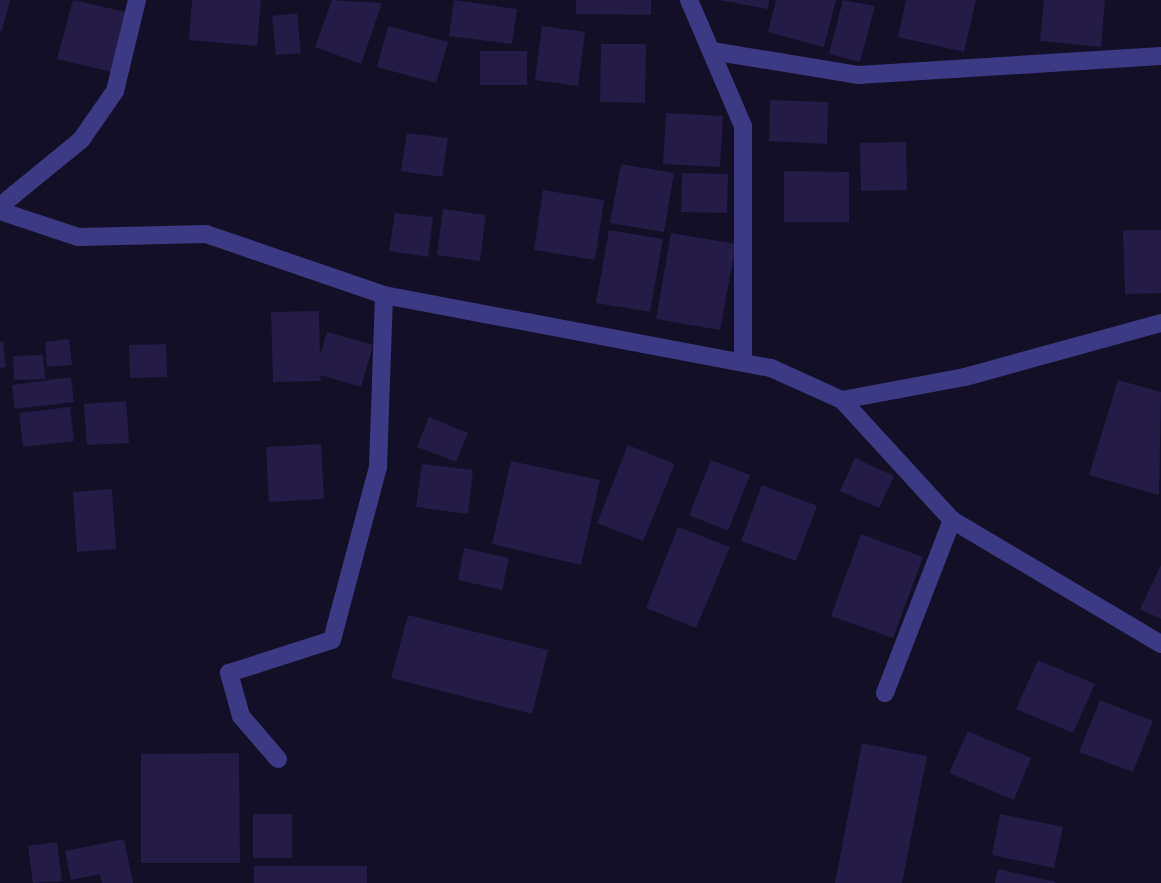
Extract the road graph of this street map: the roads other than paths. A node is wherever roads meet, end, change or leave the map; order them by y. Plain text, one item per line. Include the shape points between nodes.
1 (137, 0) edge
2 (689, 0) edge
3 (712, 51) junction
4 (1161, 56) edge
5 (0, 209) edge
6 (384, 295) junction
7 (1161, 323) edge
8 (743, 362) junction
9 (842, 400) junction
10 (952, 520) junction
11 (1161, 644) edge
12 (885, 693) dead end
13 (278, 759) dead end

1 - 5 street via 115,91 81,140
2 - 3 street
3 - 4 street via 870,75
3 - 8 street via 743,126
5 - 6 street via 78,237 205,234
6 - 8 street
6 - 13 street via 378,467 332,640 229,673 242,716
7 - 9 street via 965,377
8 - 9 street
9 - 10 street
10 - 11 street
10 - 12 street

